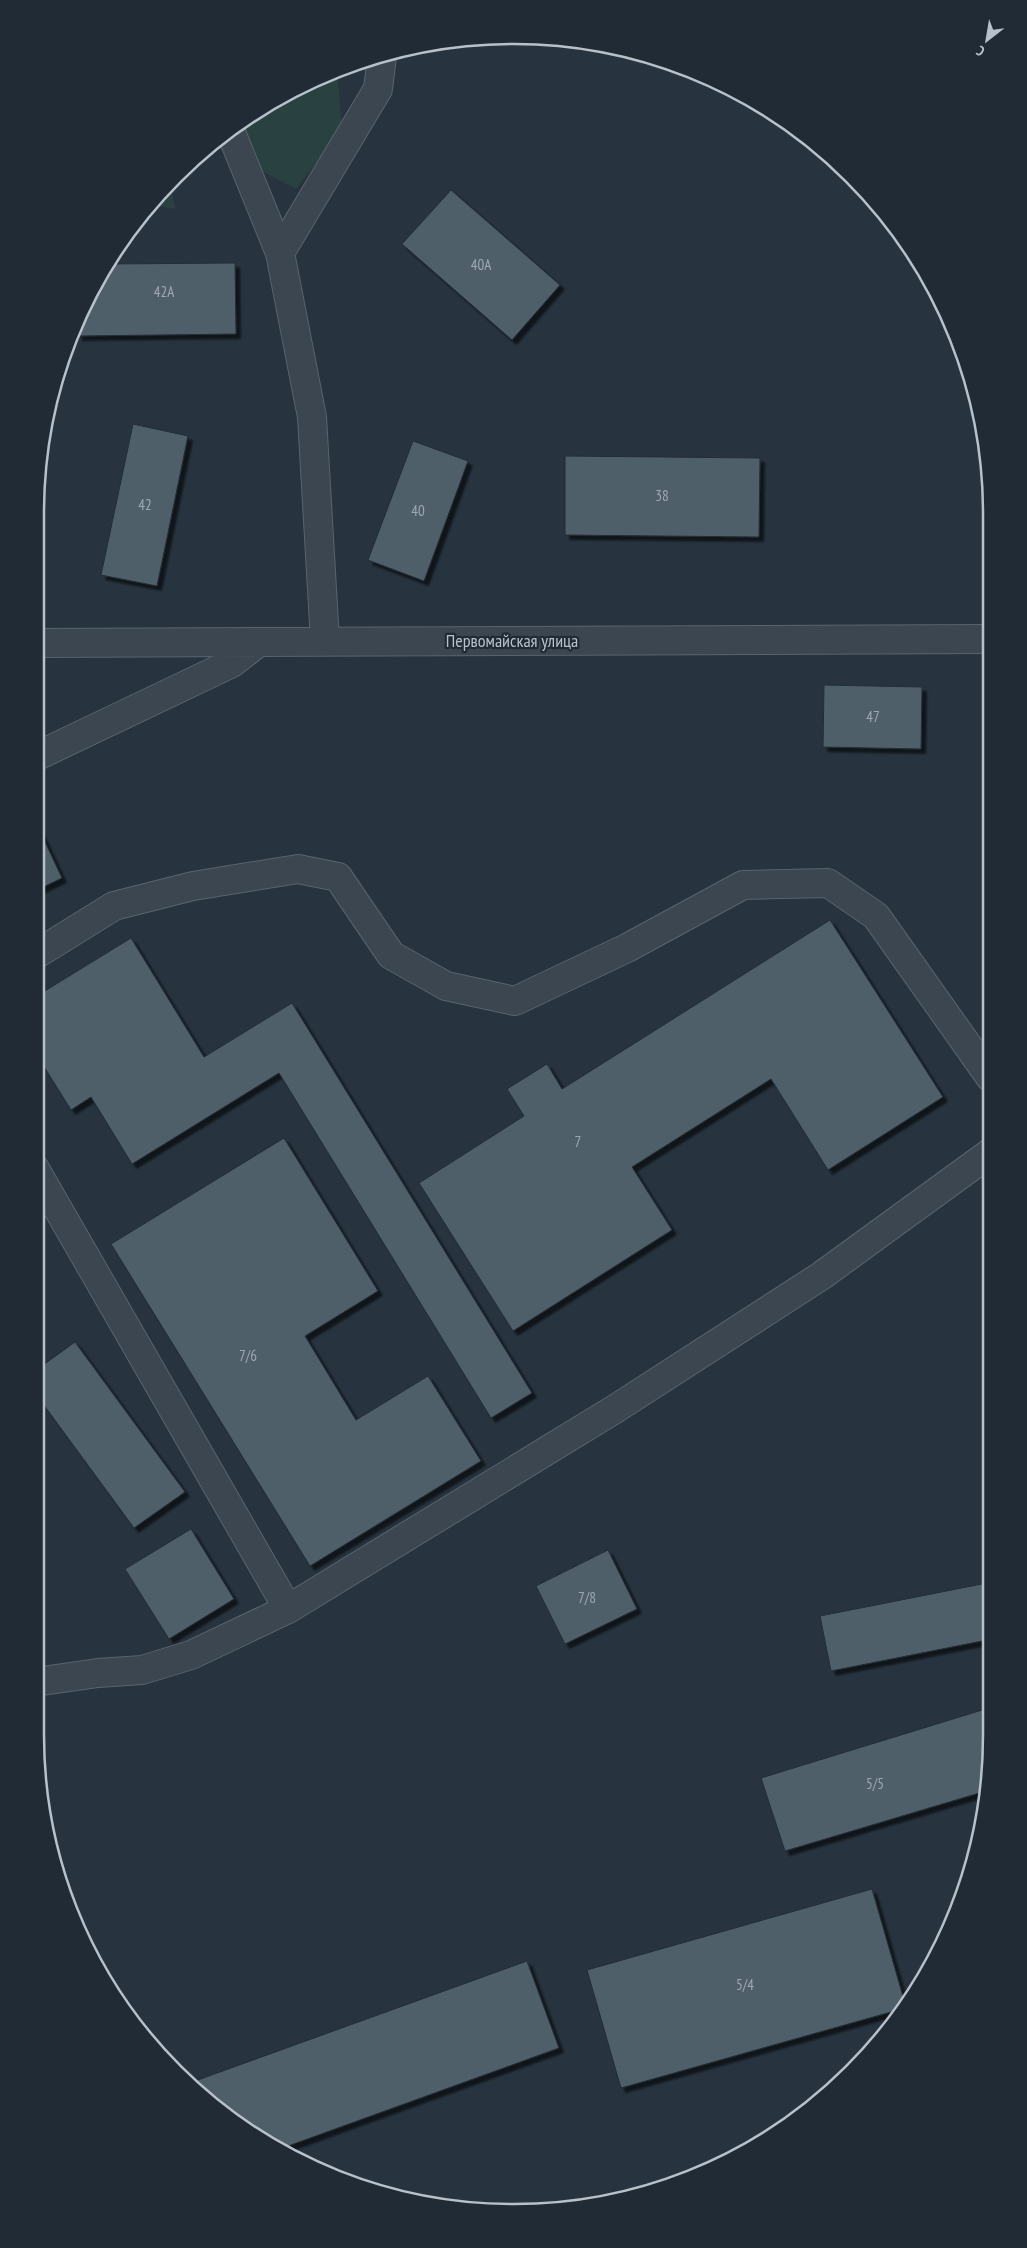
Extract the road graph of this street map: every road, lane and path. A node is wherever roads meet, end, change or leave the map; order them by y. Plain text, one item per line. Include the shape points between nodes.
1 (381, 63) edge
2 (233, 137) edge
3 (280, 253) junction
4 (983, 639) edge
5 (325, 641) junction
6 (259, 642) junction
7 (44, 643) edge
8 (44, 753) edge
9 (44, 949) edge
10 (983, 1067) edge
11 (983, 1158) edge
12 (44, 1185) edge
13 (288, 1609) junction
14 (44, 1681) edge

1 - 3 street via 378,89
2 - 3 street
3 - 5 street via 312,418
4 - 5 street, Первомайская улица
5 - 6 street, Первомайская улица
6 - 7 street, Первомайская улица
6 - 8 street via 232,663
9 - 10 street via 114,906 193,886 298,870 338,876 391,955 446,986 515,1001 627,948 743,885 828,883 876,916
11 - 13 street via 805,1286 615,1409
12 - 13 street
13 - 14 street via 192,1655 142,1670

